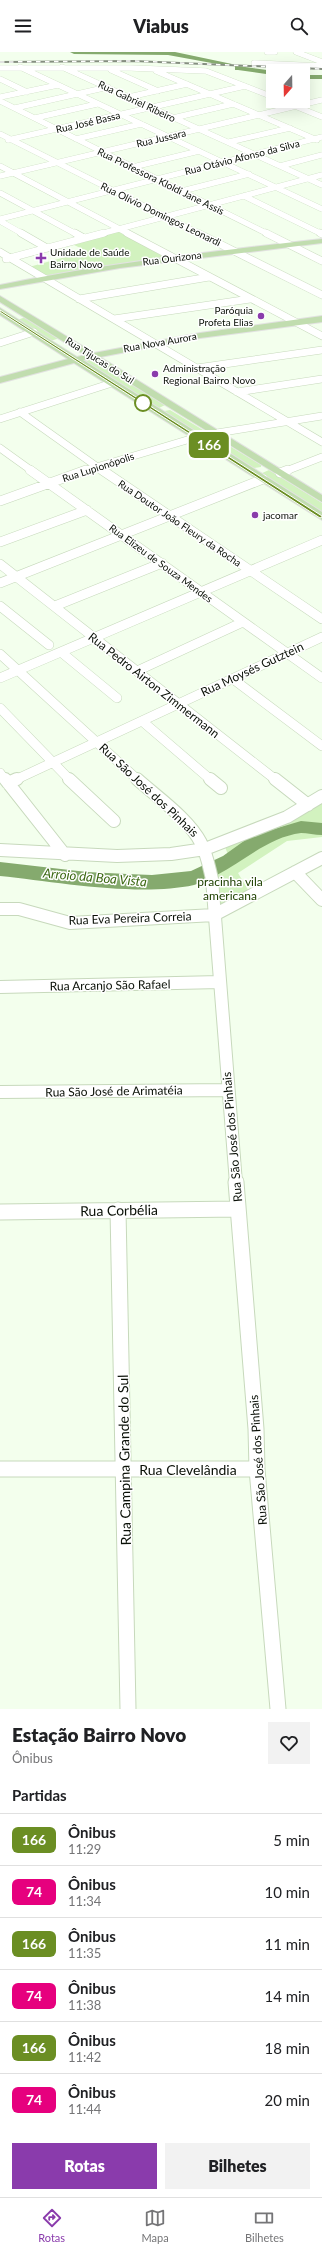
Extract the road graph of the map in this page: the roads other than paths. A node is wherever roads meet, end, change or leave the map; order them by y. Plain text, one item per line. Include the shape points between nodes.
1 (267, 52) edge
2 (275, 52) edge
3 (296, 52) edge
4 (322, 57) edge
5 (313, 58) junction
6 (322, 62) edge
7 (254, 63) dead end
8 (322, 66) edge
9 (62, 67) junction
10 (0, 68) edge
11 (20, 68) junction
12 (106, 68) junction
13 (150, 69) junction
14 (0, 79) edge
15 (187, 84) junction
16 (58, 85) junction
17 (245, 86) junction
18 (108, 87) junction
19 (158, 91) junction
20 (27, 92) junction
21 (210, 94) junction
22 (265, 94) edge
23 (78, 95) junction
24 (0, 97) edge
25 (129, 97) junction
26 (322, 100) edge
27 (0, 101) edge
28 (310, 103) edge
29 (97, 104) junction
30 (233, 104) junction
31 (15, 108) junction
32 (150, 108) junction
33 (287, 108) edge
34 (300, 108) edge
35 (120, 114) junction
36 (258, 115) junction
37 (322, 117) edge
38 (35, 118) junction
39 (173, 118) junction
40 (141, 124) junction
41 (290, 128) junction
42 (56, 129) junction
43 (198, 129) junction
44 (0, 134) edge
45 (166, 136) junction
46 (319, 138) edge
47 (10, 139) junction
48 (76, 139) junction
49 (0, 142) edge
50 (228, 142) junction
51 (322, 142) edge
52 (199, 150) junction
53 (102, 152) junction
54 (254, 154) junction
55 (322, 155) edge
56 (57, 162) junction
57 (224, 162) junction
58 (0, 166) edge
59 (280, 166) junction
60 (133, 167) junction
61 (13, 173) junction
62 (249, 174) junction
63 (322, 175) edge
64 (0, 176) edge
65 (157, 179) junction
66 (308, 179) junction
67 (322, 185) edge
68 (276, 187) junction
69 (112, 190) junction
70 (182, 191) junction
71 (0, 192) edge
72 (244, 196) junction
73 (68, 201) junction
74 (209, 205) junction
75 (322, 209) edge
76 (34, 210) junction
77 (166, 216) junction
78 (0, 220) edge
79 (120, 229) junction
80 (322, 234) edge
81 (84, 238) junction
82 (322, 240) edge
83 (289, 244) junction
84 (47, 248) junction
85 (235, 251) junction
86 (0, 252) edge
87 (10, 258) junction
88 (172, 258) junction
89 (0, 260) edge
90 (322, 261) edge
91 (209, 277) junction
92 (44, 278) junction
93 (0, 287) edge
94 (322, 290) edge
95 (313, 291) junction
96 (322, 295) edge
97 (0, 298) edge
98 (79, 299) junction
99 (250, 299) junction
100 (0, 311) edge
101 (23, 312) junction
102 (10, 317) junction
103 (114, 319) junction
104 (322, 319) edge
105 (294, 322) junction
106 (34, 332) junction
107 (322, 336) edge
108 (68, 340) junction
109 (153, 342) junction
110 (0, 343) edge
111 (54, 345) junction
112 (322, 350) edge
113 (91, 355) junction
114 (75, 358) junction
115 (197, 368) junction
116 (322, 379) edge
117 (0, 380) edge
118 (112, 383) junction
119 (237, 392) junction
120 (176, 408) junction
121 (20, 412) junction
122 (161, 414) junction
123 (322, 416) edge
124 (0, 419) edge
125 (287, 421) junction
126 (217, 433) junction
127 (197, 437) junction
128 (322, 442) edge
129 (0, 448) edge
130 (322, 457) edge
131 (266, 464) junction
132 (96, 466) junction
133 (250, 471) junction
134 (280, 472) junction
135 (263, 479) junction
136 (49, 483) junction
137 (322, 499) edge
138 (0, 501) edge
139 (87, 510) junction
140 (171, 516) junction
141 (322, 517) edge
142 (124, 535) junction
143 (322, 540) edge
144 (0, 542) edge
145 (162, 563) junction
146 (0, 564) edge
147 (252, 571) junction
148 (16, 576) junction
149 (0, 582) edge
150 (202, 592) junction
151 (0, 606) edge
152 (55, 606) junction
153 (322, 619) edge
154 (243, 622) junction
155 (322, 636) edge
156 (96, 638) junction
157 (49, 646) dead end
158 (61, 652) junction
159 (287, 653) junction
160 (0, 654) edge
161 (18, 670) junction
162 (137, 671) junction
163 (0, 678) edge
164 (322, 678) edge
165 (233, 679) junction
166 (117, 698) dead end
167 (178, 704) junction
168 (0, 708) edge
169 (142, 721) junction
170 (97, 742) junction
171 (322, 746) edge
172 (52, 763) junction
173 (0, 774) edge
174 (8, 784) junction
175 (221, 788) dead end
176 (322, 796) edge
177 (308, 805) junction
178 (114, 821) dead end
179 (0, 850) edge
180 (205, 850) junction
181 (65, 855) junction
182 (322, 858) edge
183 (295, 872) junction
184 (322, 900) edge
185 (0, 909) edge
186 (214, 915) junction
187 (220, 982) junction
188 (0, 987) edge
189 (228, 1090) junction
190 (0, 1092) edge
191 (238, 1209) junction
192 (118, 1210) junction
193 (0, 1212) edge
194 (257, 1469) junction
195 (0, 1470) edge
196 (124, 1470) junction
197 (128, 1709) edge
198 (278, 1709) edge

1 - 2 street
3 - 5 street
4 - 5 street
5 - 6 street
7 - 8 street
9 - 11 street
9 - 12 street
9 - 18 street, Rua Gabriel Ribeiro
10 - 11 street
11 - 16 street
12 - 13 street
12 - 19 street
13 - 15 street
13 - 17 street via 206,71
14 - 20 street
15 - 19 street
15 - 21 street
16 - 20 street
16 - 23 street
17 - 21 street, Rua José Bassa
17 - 22 street
18 - 23 street
18 - 25 street, Rua Gabriel Ribeiro
19 - 25 street
20 - 24 street
21 - 30 street
21 - 32 street, Rua José Bassa
23 - 29 street
23 - 31 street
25 - 32 street, Rua Gabriel Ribeiro
26 - 28 street, Rua Jussara
27 - 31 street, Rua Professora Kloldi Jane Assis
29 - 35 street
29 - 38 street
30 - 36 street
30 - 39 street
31 - 38 street, Rua Professora Kloldi Jane Assis
32 - 35 street, Rua José Bassa
32 - 39 street, Rua Gabriel Ribeiro
33 - 36 street, Rua Jussara
34 - 37 street
35 - 40 street
35 - 42 street, Rua José Bassa
36 - 41 street
36 - 43 street, Rua Jussara
38 - 42 street, Rua Professora Kloldi Jane Assis
39 - 43 street, Rua Gabriel Ribeiro
40 - 45 street
40 - 48 street
41 - 46 street
41 - 50 street
42 - 47 street, Rua José Bassa
42 - 48 street, Rua Professora Kloldi Jane Assis
43 - 45 street, Rua Jussara
43 - 50 street, Rua Gabriel Ribeiro
44 - 47 street, Rua Olívio Domingos Leonardi
45 - 52 street
45 - 53 street, Rua Jussara
46 - 51 street
46 - 54 street, Rua Otávio Afonso da Silva
47 - 49 street, Rua José Bassa
47 - 56 street, Rua Olívio Domingos Leonardi
48 - 53 street, Rua Professora Kloldi Jane Assis
50 - 54 street, Rua Gabriel Ribeiro
52 - 57 street
52 - 60 street
53 - 56 street, Rua Jussara
53 - 60 street, Rua Professora Kloldi Jane Assis
54 - 57 street, Rua Otávio Afonso da Silva
54 - 59 street, Rua Gabriel Ribeiro
55 - 59 street
56 - 61 street, Rua Jussara
56 - 69 street, Rua Olívio Domingos Leonardi
57 - 62 street
57 - 65 street, Rua Otávio Afonso da Silva
58 - 61 street
59 - 66 street, Rua Gabriel Ribeiro
60 - 65 street, Rua Professora Kloldi Jane Assis
61 - 64 street, Rua Jussara
61 - 73 street
62 - 68 street
62 - 70 street
63 - 66 street
65 - 69 street, Rua Otávio Afonso da Silva
65 - 70 street, Rua Professora Kloldi Jane Assis
66 - 67 street, Rua Gabriel Ribeiro
66 - 68 street
68 - 72 street
68 - 75 street
69 - 73 street, Rua Otávio Afonso da Silva
69 - 77 street, Rua Olívio Domingos Leonardi
70 - 74 street, Rua Professora Kloldi Jane Assis
71 - 76 street
72 - 74 street
72 - 80 street
73 - 76 street, Rua Otávio Afonso da Silva
73 - 79 street
74 - 77 street
74 - 83 street, Rua Professora Kloldi Jane Assis
76 - 78 street, Rua Otávio Afonso da Silva
76 - 81 street
77 - 79 street
77 - 85 street, Rua Olívio Domingos Leonardi
78 - 84 street
79 - 81 street
79 - 88 street
81 - 84 street
82 - 83 main road, Rua Ourizona
83 - 85 main road, Rua Ourizona
83 - 90 street, Rua Professora Kloldi Jane Assis
84 - 87 street
85 - 88 main road, Rua Ourizona
85 - 95 street, Rua Olívio Domingos Leonardi
86 - 87 street
87 - 89 street
87 - 92 street
88 - 91 street
88 - 92 main road, Rua Ourizona
91 - 98 street
91 - 99 street
92 - 93 main road, Rua Ourizona
92 - 98 street
94 - 95 street
95 - 96 street, Rua Olívio Domingos Leonardi
97 - 101 main road, Rua Tijucas do Sul
98 - 103 street
99 - 103 street
99 - 105 street
100 - 102 main road, Rua Tijucas do Sul
101 - 102 main road via 20,317
101 - 108 main road, Rua Tijucas do Sul
102 - 106 main road, Rua Tijucas do Sul
103 - 109 street
104 - 105 main road, Rua Nova Aurora
105 - 107 street
105 - 109 main road, Rua Nova Aurora
106 - 110 street
106 - 111 main road, Rua Tijucas do Sul
108 - 111 main road via 57,341
108 - 113 main road, Rua Tijucas do Sul
109 - 113 main road, Rua Nova Aurora
109 - 115 street
111 - 114 main road, Rua Tijucas do Sul
112 - 115 street
113 - 114 main road, Rua Nova Aurora
113 - 120 main road, Rua Tijucas do Sul
114 - 117 main road, Rua Nova Aurora
114 - 118 main road, Rua Tijucas do Sul
115 - 119 street
116 - 119 street
118 - 121 street
118 - 122 main road, Rua Tijucas do Sul
119 - 125 street
120 - 122 main road via 164,408
120 - 126 main road, Rua Tijucas do Sul
121 - 124 street
121 - 132 street, Rua Doutor João Fleury da Rocha
122 - 127 main road, Rua Tijucas do Sul
123 - 125 street
125 - 126 street
125 - 128 street
126 - 131 main road, Rua Tijucas do Sul
127 - 132 street, Rua Lupionópolis
127 - 133 main road, Rua Tijucas do Sul
129 - 136 street, Rua Elizeu de Souza Mendes
130 - 134 street
131 - 133 main road via 264,469
131 - 134 main road, Rua Tijucas do Sul
132 - 136 street, Rua Lupionópolis
132 - 140 street, Rua Doutor João Fleury da Rocha
133 - 135 main road, Rua Tijucas do Sul
134 - 137 main road, Rua Tijucas do Sul
135 - 140 street
135 - 141 main road, Rua Tijucas do Sul
136 - 138 street, Rua Lupionópolis
136 - 139 street, Rua Elizeu de Souza Mendes
139 - 142 street, Rua Elizeu de Souza Mendes
139 - 144 street
140 - 142 street
140 - 147 street, Rua Doutor João Fleury da Rocha
142 - 145 street, Rua Elizeu de Souza Mendes
142 - 148 street
143 - 147 street
145 - 150 street, Rua Elizeu de Souza Mendes
145 - 152 street
146 - 148 street, Rua Pedro Airton Zimmermann
147 - 150 street
147 - 153 street, Rua Doutor João Fleury da Rocha
148 - 149 street
148 - 152 street, Rua Pedro Airton Zimmermann
150 - 154 street, Rua Elizeu de Souza Mendes
150 - 156 street
151 - 157 street
152 - 156 street, Rua Pedro Airton Zimmermann
154 - 159 street, Rua Elizeu de Souza Mendes
154 - 162 street
155 - 159 street, Rua Moysés Gutztein
156 - 158 street
156 - 162 street, Rua Pedro Airton Zimmermann
158 - 161 street
158 - 166 street
159 - 164 street, Rua Elizeu de Souza Mendes
159 - 165 street, Rua Moysés Gutztein
160 - 161 street, Rua São José dos Pinhais
161 - 163 street
161 - 170 street, Rua São José dos Pinhais
162 - 167 street, Rua Pedro Airton Zimmermann
165 - 167 street, Rua Moysés Gutztein
165 - 171 street
167 - 169 street, Rua Moysés Gutztein
167 - 177 street, Rua Pedro Airton Zimmermann
168 - 172 street
169 - 170 street, Rua Moysés Gutztein
169 - 175 street
170 - 172 street, Rua Moysés Gutztein
170 - 180 street, Rua São José dos Pinhais via 189,826 200,838
172 - 174 street, Rua Moysés Gutztein
172 - 178 street
173 - 174 street
174 - 181 street
176 - 177 street
177 - 180 street via 287,817
179 - 181 street
180 - 181 street via 140,855
180 - 186 street, Rua São José dos Pinhais via 212,879
182 - 183 street
183 - 184 street
183 - 186 street
185 - 186 street, Rua Eva Pereira Correia via 25,910 70,923
186 - 187 street, Rua São José dos Pinhais
187 - 188 street, Rua Arcanjo São Rafael
187 - 189 street, Rua São José dos Pinhais
189 - 190 street, Rua São José de Arimatéia
189 - 191 street, Rua São José dos Pinhais
191 - 192 street, Rua Corbélia
191 - 194 street, Rua São José dos Pinhais
192 - 193 street, Rua Corbélia
192 - 196 street, Rua Campina Grande do Sul
194 - 196 street, Rua Clevelândia
194 - 198 street, Rua São José dos Pinhais
195 - 196 street, Rua Clevelândia
196 - 197 street, Rua Campina Grande do Sul

